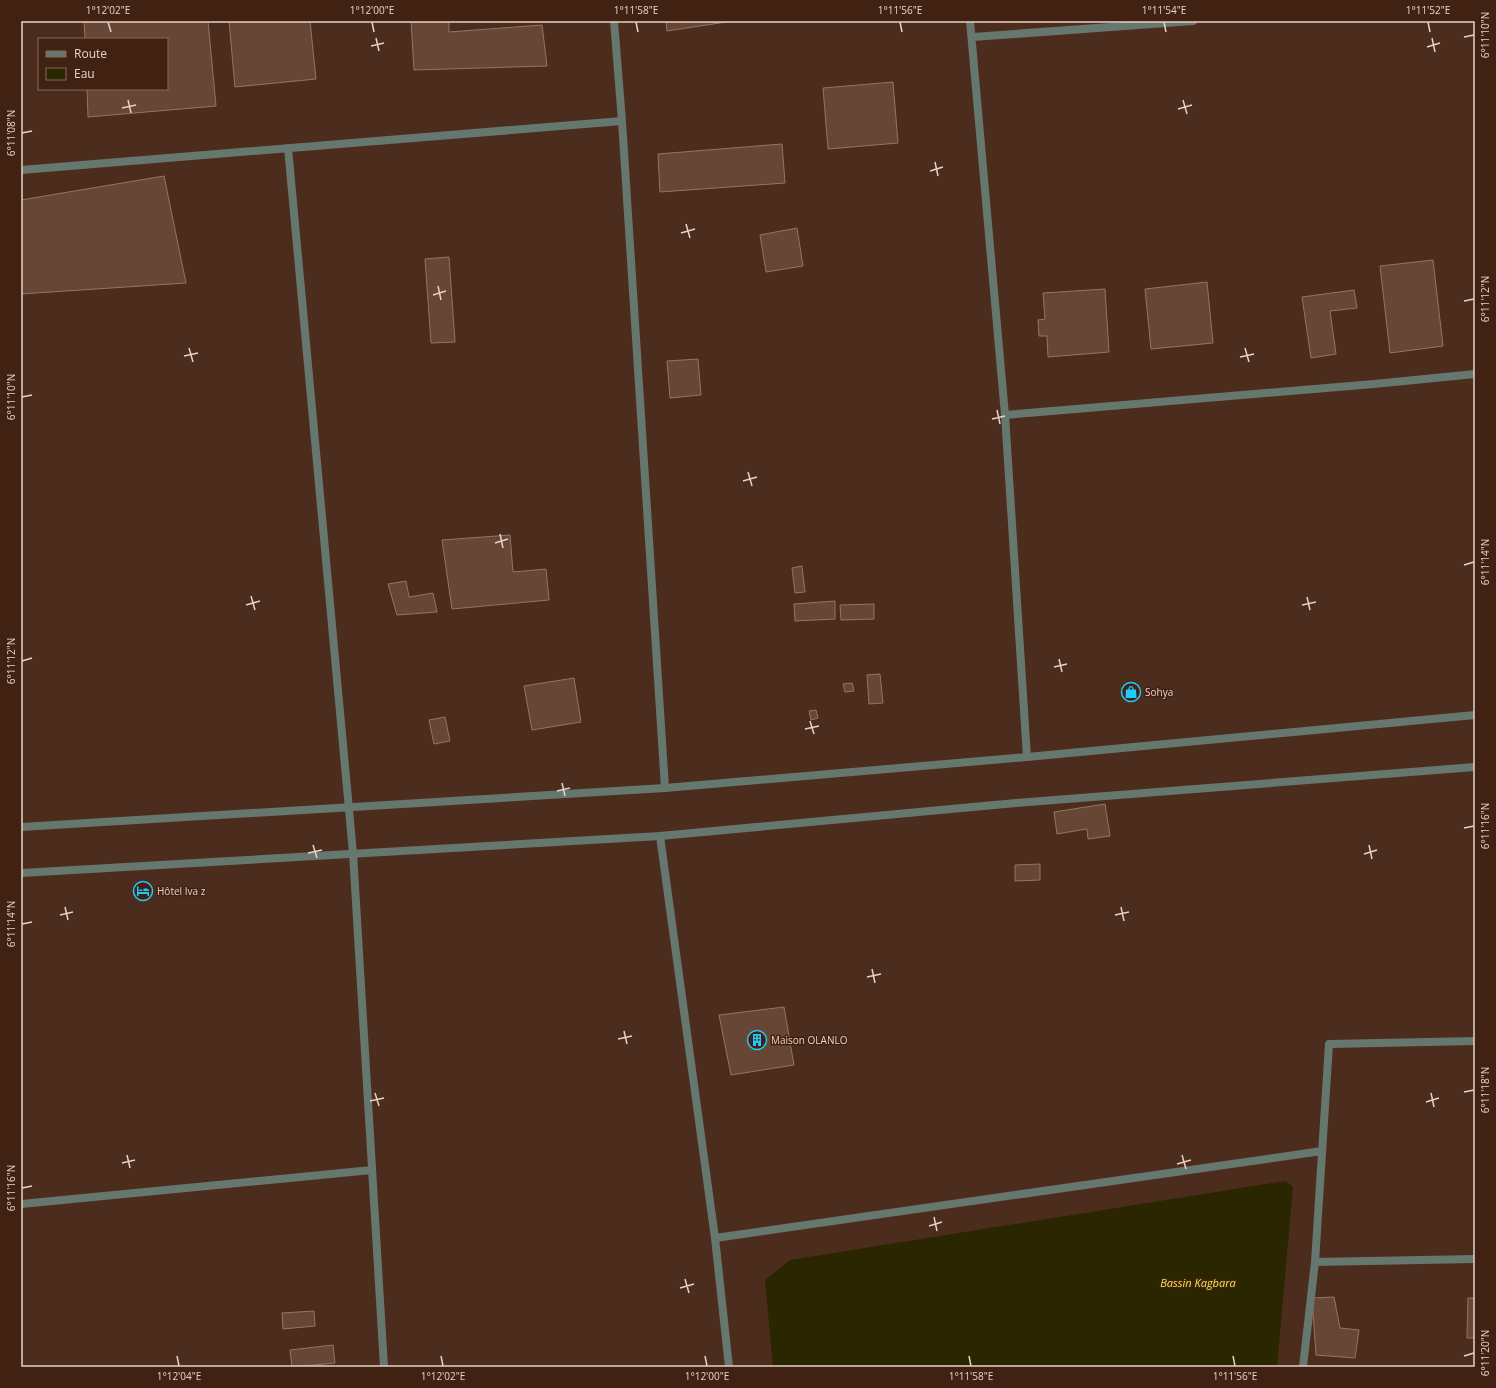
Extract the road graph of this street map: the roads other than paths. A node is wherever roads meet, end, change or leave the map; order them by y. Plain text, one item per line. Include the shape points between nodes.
1 (614, 21) edge
2 (970, 21) edge
3 (1193, 21) edge
4 (973, 38) junction
5 (622, 121) junction
6 (288, 148) junction
7 (21, 170) edge
8 (1475, 374) edge
9 (1005, 415) junction
10 (1475, 715) edge
11 (1027, 757) junction
12 (1475, 766) edge
13 (665, 788) junction
14 (349, 807) junction
15 (21, 827) edge
16 (660, 836) junction
17 (353, 853) junction
18 (21, 873) edge
19 (1475, 1041) edge
20 (1322, 1151) junction
21 (372, 1170) junction
22 (21, 1204) edge
23 (715, 1238) junction
24 (1475, 1259) edge
25 (1315, 1262) junction
26 (384, 1367) edge
27 (729, 1367) edge
28 (1302, 1367) edge

1 - 5 street
2 - 4 street
3 - 4 street
4 - 9 street
5 - 6 street
5 - 13 street
6 - 7 street
6 - 14 street
8 - 9 street
9 - 11 street
10 - 11 street
11 - 13 street
12 - 16 street via 1016,803
13 - 14 street
14 - 15 street
14 - 17 street
16 - 17 street
16 - 23 street
17 - 18 street
17 - 21 street
19 - 20 street via 1329,1044
20 - 23 street
20 - 25 street
21 - 22 street
21 - 26 street
23 - 27 street
24 - 25 street
25 - 28 street

